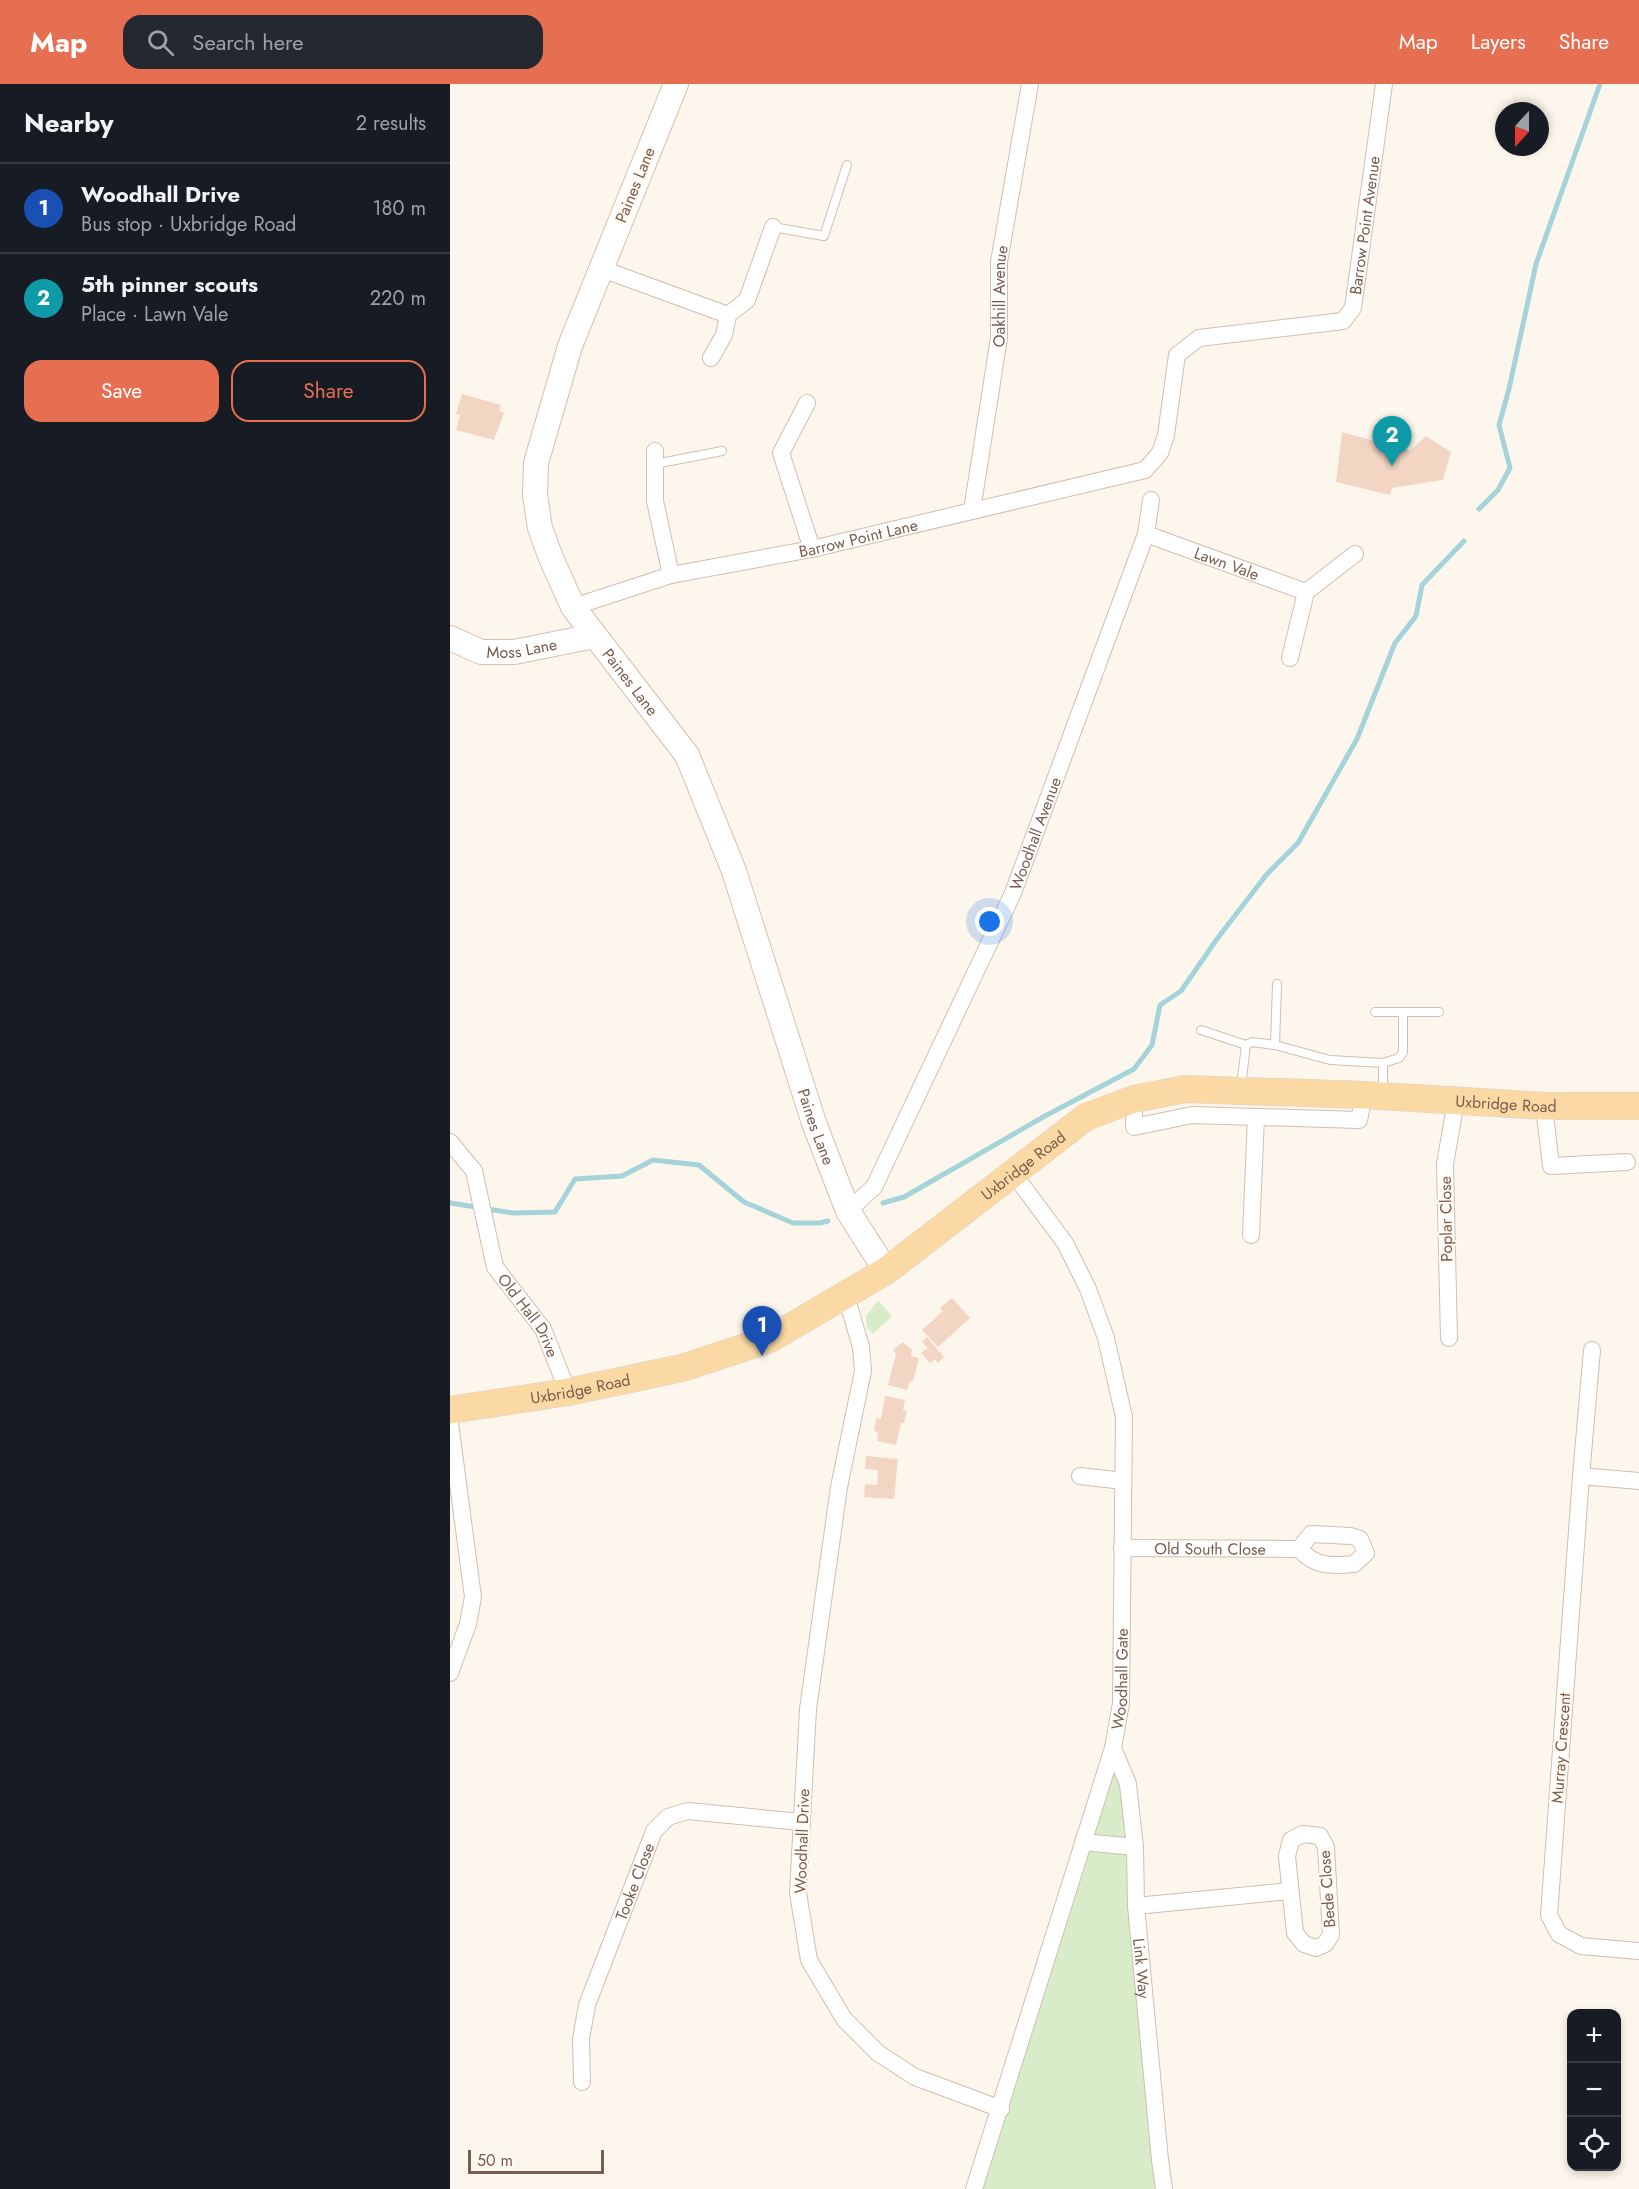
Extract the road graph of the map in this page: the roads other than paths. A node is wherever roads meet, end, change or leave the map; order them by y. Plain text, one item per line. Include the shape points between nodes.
1 (676, 84) edge
2 (1030, 84) edge
3 (1384, 84) edge
4 (847, 165) dead end
5 (773, 227) joint
6 (602, 269) junction
7 (728, 315) junction
8 (711, 358) dead end
9 (807, 403) dead end
10 (722, 451) dead end
11 (655, 458) joint
12 (1145, 470) joint
13 (1151, 500) dead end
14 (972, 510) junction
15 (1146, 534) junction
16 (813, 549) junction
17 (1355, 554) dead end
18 (671, 575) junction
19 (1306, 592) junction
20 (573, 607) junction
21 (594, 636) junction
22 (450, 638) edge
23 (1290, 658) dead end
24 (1277, 984) dead end
25 (1375, 1012) dead end
26 (1439, 1012) dead end
27 (1403, 1013) junction
28 (1201, 1030) dead end
29 (1246, 1045) junction
30 (1275, 1045) junction
31 (1383, 1064) junction
32 (1241, 1090) junction
33 (1373, 1096) junction
34 (1134, 1100) junction
35 (1456, 1101) junction
36 (1544, 1106) junction
37 (1639, 1106) edge
38 (1256, 1117) junction
39 (450, 1142) edge
40 (1627, 1162) dead end
41 (1013, 1173) junction
42 (848, 1211) junction
43 (1251, 1235) dead end
44 (886, 1271) junction
45 (846, 1296) junction
46 (1449, 1338) dead end
47 (1592, 1350) dead end
48 (568, 1392) junction
49 (450, 1410) edge
50 (450, 1423) edge
51 (1080, 1476) dead end
52 (1581, 1476) junction
53 (1123, 1480) junction
54 (1639, 1481) edge
55 (1122, 1548) junction
56 (1299, 1549) dead end
57 (450, 1673) edge
58 (1113, 1748) junction
59 (801, 1822) junction
60 (1083, 1842) junction
61 (1136, 1847) junction
62 (1290, 1891) junction
63 (1136, 1906) junction
64 (1639, 1951) edge
65 (582, 2082) dead end
66 (1001, 2109) junction
67 (974, 2189) edge
68 (1164, 2189) edge

1 - 6 street, Paines Lane
2 - 14 street, Oakhill Avenue via 999,262 999,338
3 - 12 street, Barrow Point Avenue via 1353,308 1343,321 1199,338 1184,349 1177,355 1166,435 1160,453
4 - 5 lane via 824,236
5 - 7 street via 747,300
6 - 7 street
6 - 20 street, Paines Lane via 570,346 536,463 540,528
7 - 8 street via 724,335
9 - 16 street via 781,453
10 - 11 lane
11 - 18 street via 655,501
12 - 14 street, Barrow Point Lane
13 - 15 street, Woodhall Avenue
14 - 16 street, Barrow Point Lane
15 - 19 street, Lawn Vale
15 - 42 street, Woodhall Avenue via 1013,893 874,1187
16 - 18 street, Barrow Point Lane
17 - 19 street
18 - 20 street, Barrow Point Lane
19 - 23 street
20 - 21 street, Paines Lane
21 - 22 street, Moss Lane via 514,652 481,652
21 - 42 street, Paines Lane via 687,755 734,871 812,1119
24 - 30 lane
25 - 27 lane
26 - 27 lane
27 - 31 lane via 1402,1052 1399,1058
28 - 29 lane
29 - 30 lane via 1252,1041
29 - 32 lane
30 - 31 lane via 1330,1060
31 - 33 lane
32 - 33 main road, Uxbridge Road
32 - 34 main road, Uxbridge Road via 1185,1089
33 - 35 main road, Uxbridge Road
33 - 38 street via 1359,1120
34 - 38 street via 1134,1127 1192,1115
34 - 41 main road, Uxbridge Road via 1086,1117
35 - 36 main road, Uxbridge Road
35 - 46 street, Poplar Close via 1445,1164
36 - 37 main road, Uxbridge Road
36 - 40 street via 1551,1166
38 - 43 street
39 - 48 street, Old Hall Drive via 474,1171 495,1267 543,1329
41 - 44 main road, Uxbridge Road
41 - 53 street, Woodhall Gate via 1065,1243 1106,1338 1124,1417
42 - 44 street, Paines Lane
44 - 45 main road, Uxbridge Road
45 - 48 main road, Uxbridge Road via 770,1339 682,1368
45 - 59 street, Woodhall Drive via 861,1347 863,1371 840,1487 808,1709
47 - 52 street, Murray Crescent
48 - 49 main road, Uxbridge Road
50 - 57 street via 473,1597 468,1624
51 - 53 street
52 - 54 street
52 - 64 street, Murray Crescent via 1549,1914 1559,1934 1581,1946
53 - 55 street, Woodhall Gate
55 - 56 street, Old South Close
55 - 58 street, Woodhall Gate via 1120,1703
58 - 60 street, Woodhall Gate
58 - 61 street, Link Way via 1128,1784
59 - 65 street, Tooke Close via 688,1811 668,1817 654,1831 587,2005 581,2039
59 - 66 street, Woodhall Drive via 798,1893 809,1960 844,2019 878,2053 915,2078
60 - 61 street
60 - 66 street, Woodhall Gate
61 - 63 street, Link Way
62 - 62 street, Bede Close via 1287,1856 1291,1840 1303,1834 1320,1836 1326,1847 1331,1935 1325,1944 1316,1948 1304,1944 1295,1933
62 - 63 street
63 - 68 street, Link Way
66 - 67 street, Woodhall Gate

